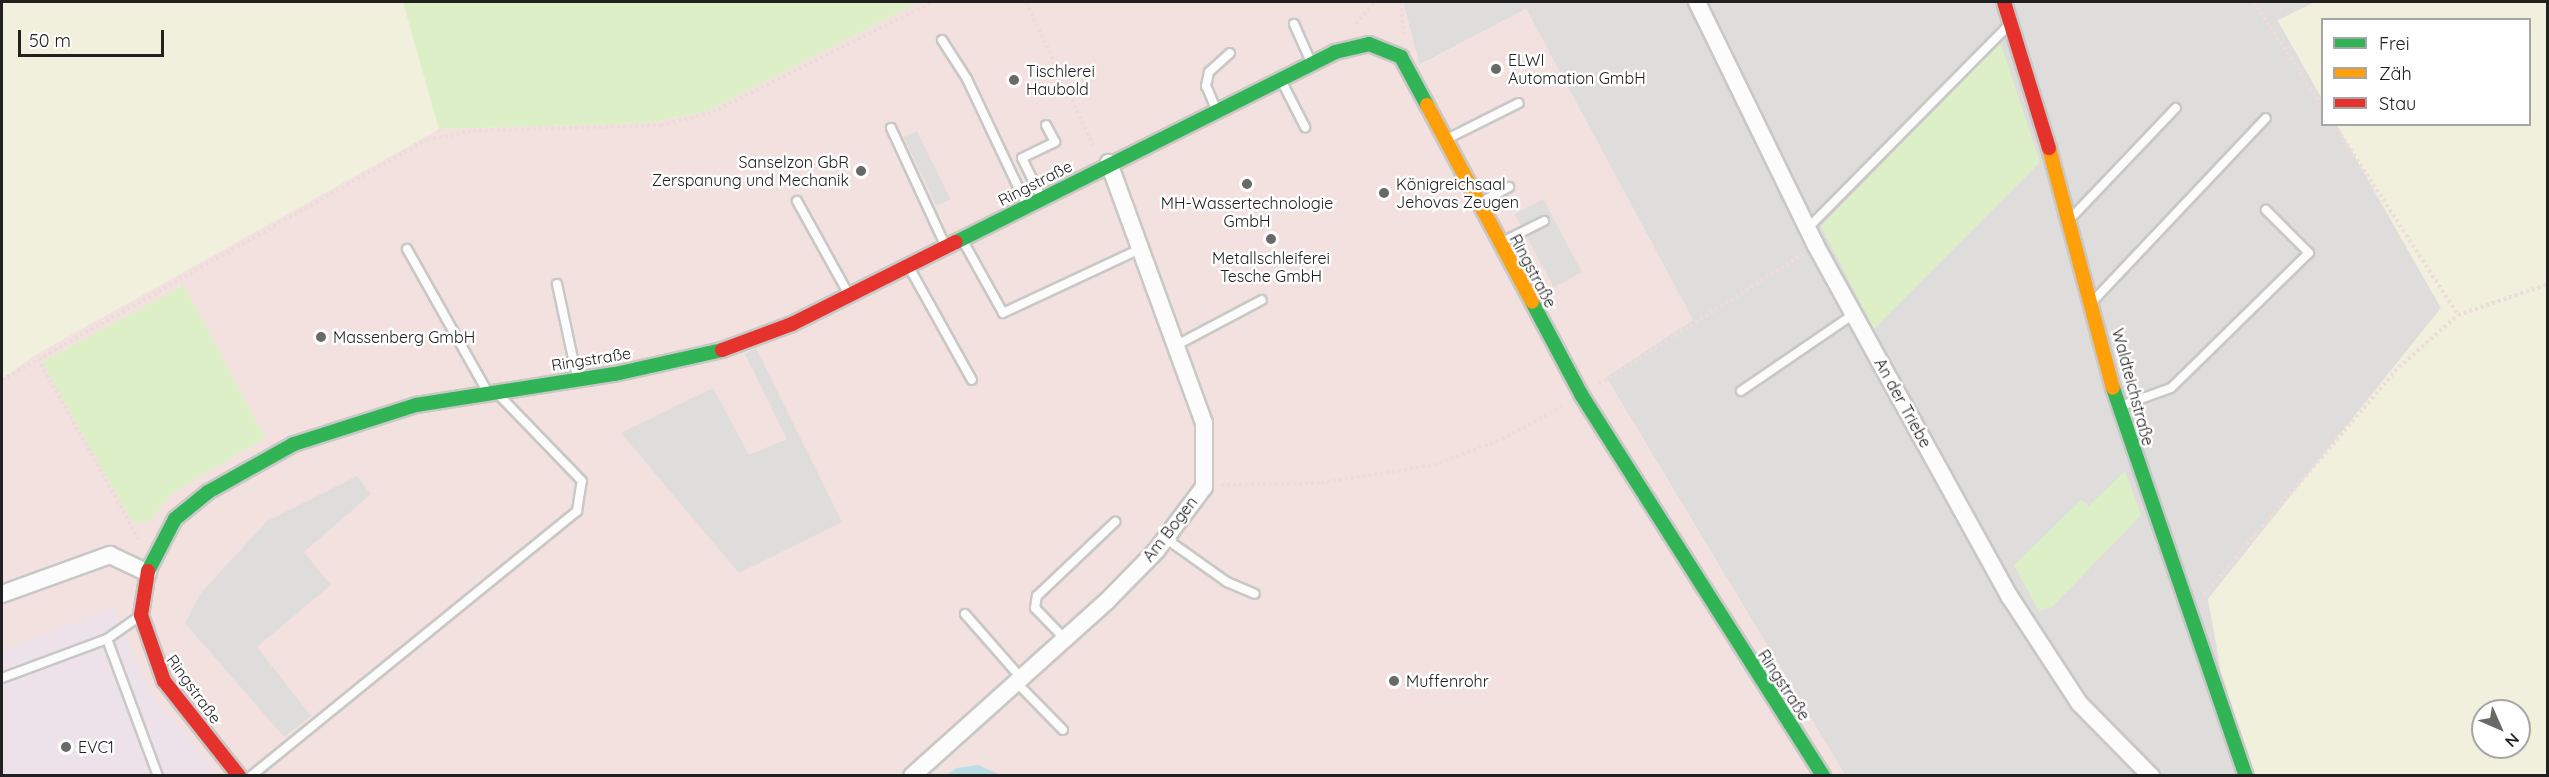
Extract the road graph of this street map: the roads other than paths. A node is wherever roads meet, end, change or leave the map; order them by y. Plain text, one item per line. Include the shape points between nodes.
1 (1697, 2) edge
2 (2004, 2) edge
3 (1294, 24) dead end
4 (2009, 26) junction
5 (942, 40) dead end
6 (1230, 53) dead end
7 (1311, 63) junction
8 (1280, 79) junction
9 (1519, 103) dead end
10 (2176, 108) dead end
11 (1216, 110) junction
12 (2265, 118) dead end
13 (1046, 125) dead end
14 (891, 128) dead end
15 (1305, 128) dead end
16 (1446, 140) junction
17 (1106, 165) junction
18 (1509, 187) dead end
19 (1041, 199) junction
20 (797, 201) dead end
21 (1479, 203) junction
22 (1027, 206) junction
23 (2266, 210) dead end
24 (2071, 218) junction
25 (1544, 221) dead end
26 (1808, 228) junction
27 (962, 238) junction
28 (1500, 244) junction
29 (946, 245) junction
30 (407, 249) dead end
31 (1140, 249) junction
32 (907, 264) junction
33 (557, 284) dead end
34 (849, 295) junction
35 (1262, 300) dead end
36 (2094, 301) junction
37 (1854, 314) junction
38 (1175, 346) junction
39 (578, 378) junction
40 (972, 380) dead end
41 (491, 391) junction
42 (1741, 391) dead end
43 (2118, 407) junction
44 (1115, 522) dead end
45 (1166, 538) junction
46 (149, 567) junction
47 (2, 594) edge
48 (1255, 594) dead end
49 (965, 614) dead end
50 (141, 615) junction
51 (107, 639) junction
52 (1065, 639) junction
53 (2, 678) edge
54 (1019, 680) junction
55 (1063, 730) dead end
56 (158, 776) edge
57 (239, 776) edge
58 (251, 776) edge
59 (912, 776) edge
60 (1823, 776) edge
61 (2151, 776) edge
62 (2246, 776) edge

1 - 26 street, An der Triebe
2 - 4 street, Waldteichstraße
3 - 7 lane
4 - 24 street, Waldteichstraße
4 - 26 lane
5 - 22 lane via 968,79
6 - 11 lane via 1216,61 1206,86
7 - 8 street, Ringstraße
7 - 16 street, Ringstraße via 1369,44 1401,57
8 - 11 street, Ringstraße
8 - 15 lane
9 - 16 lane
10 - 24 lane
11 - 17 street, Ringstraße
12 - 36 lane
13 - 19 lane via 1055,142 1022,158
14 - 29 lane
16 - 21 street, Ringstraße
17 - 19 street, Ringstraße
17 - 31 street, Am Bogen
18 - 21 lane
19 - 22 street, Ringstraße
20 - 34 lane
21 - 28 street, Ringstraße
22 - 27 street, Ringstraße
23 - 43 lane via 2308,253 2171,388
24 - 36 street, Waldteichstraße
25 - 28 lane
26 - 37 street, An der Triebe
27 - 29 street, Ringstraße
27 - 31 lane via 1003,313
28 - 60 street, Ringstraße via 1582,396
29 - 32 street, Ringstraße
30 - 41 lane
31 - 38 street, Am Bogen
32 - 34 street, Ringstraße
32 - 40 lane
33 - 39 lane
34 - 39 street, Ringstraße via 728,349
35 - 38 lane
36 - 43 street, Waldteichstraße
37 - 42 lane
37 - 61 street, An der Triebe via 2016,607 2079,703
38 - 45 street, Am Bogen via 1204,423 1204,487
39 - 41 street, Ringstraße
41 - 46 street, Ringstraße via 416,405 294,444 208,492 175,519
41 - 58 lane via 582,481 577,511
43 - 62 street, Waldteichstraße via 2234,765
44 - 52 lane via 1038,596 1035,608
45 - 48 lane via 1227,582
45 - 52 street, Am Bogen
46 - 47 street via 110,555
46 - 50 street, Ringstraße
49 - 54 lane
50 - 51 lane
50 - 57 street, Ringstraße via 164,681
51 - 53 lane
51 - 56 lane
52 - 54 street, Am Bogen
54 - 55 lane
54 - 59 street, Am Bogen

